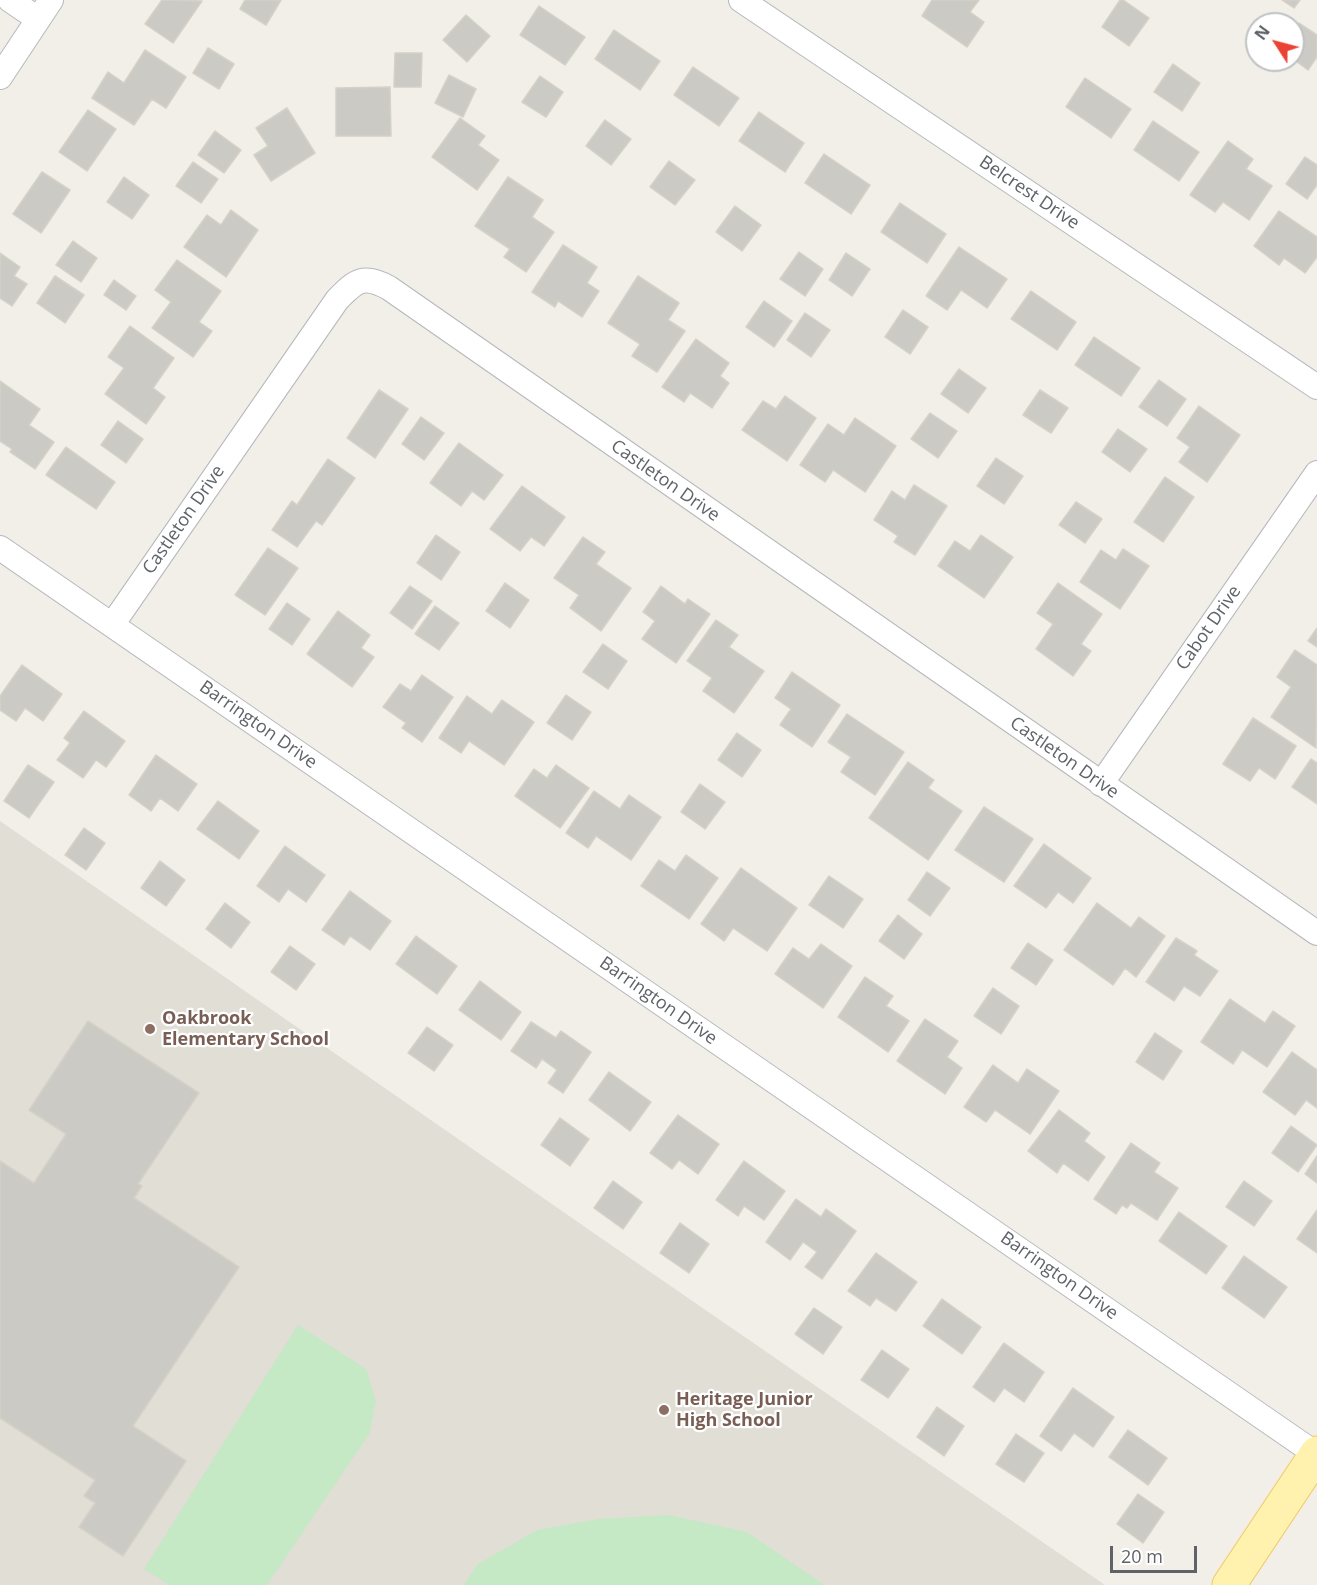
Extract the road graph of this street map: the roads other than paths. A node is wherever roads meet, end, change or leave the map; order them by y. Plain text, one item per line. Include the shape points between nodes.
1 (10, 0) edge
2 (741, 0) edge
3 (45, 10) edge
4 (0, 77) edge
5 (1317, 387) edge
6 (1317, 473) edge
7 (0, 548) edge
8 (112, 625) junction
9 (1101, 784) junction
10 (1317, 933) edge
11 (1317, 1453) edge
12 (1229, 1585) edge

1 - 3 street
2 - 5 street, Belcrest Drive
3 - 4 street
6 - 9 street, Cabot Drive
7 - 8 street, Barrington Drive
8 - 9 street, Castleton Drive via 337,300 360,281 374,280
8 - 11 street, Barrington Drive
9 - 10 street, Castleton Drive
11 - 12 main road

